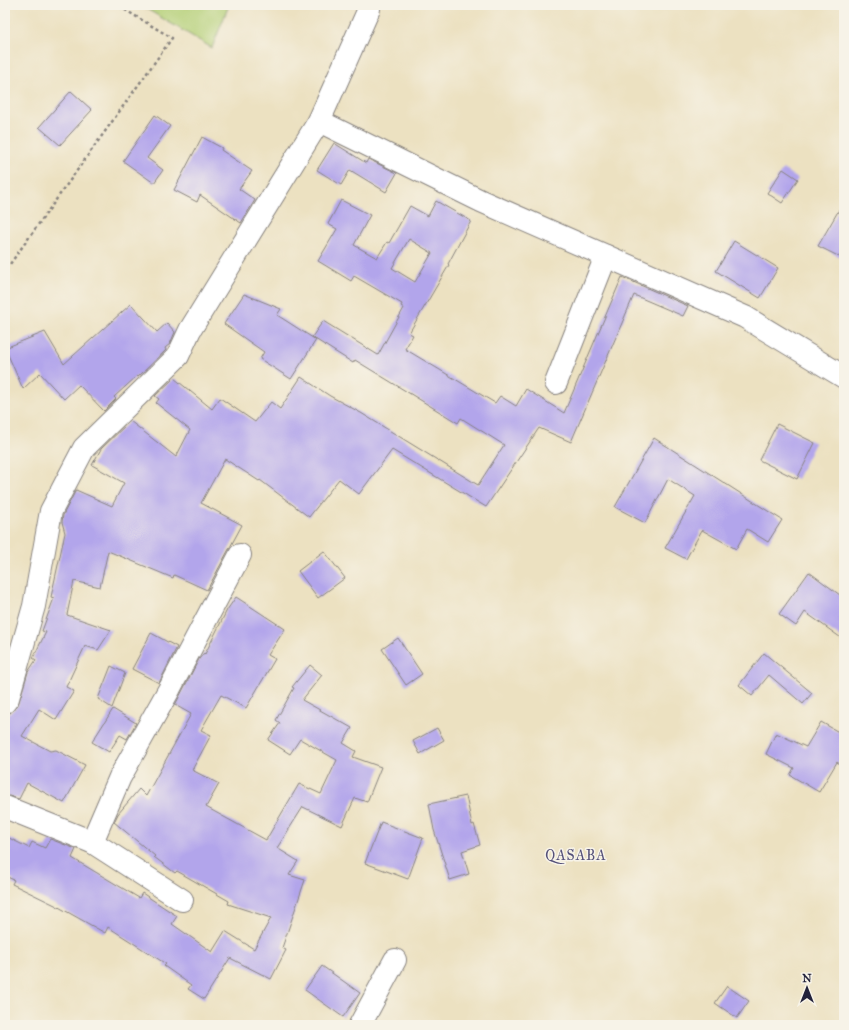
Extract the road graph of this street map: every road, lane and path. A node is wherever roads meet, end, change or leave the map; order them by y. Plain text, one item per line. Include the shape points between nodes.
1 (117, 5) edge
2 (369, 9) dead end
3 (319, 121) junction
4 (606, 256) junction
5 (5, 267) edge
6 (844, 377) edge
7 (556, 383) dead end
8 (240, 555) dead end
9 (5, 702) edge
10 (5, 808) edge
11 (92, 842) junction
12 (182, 900) dead end
13 (395, 960) dead end
14 (360, 1025) edge

1 - 5 path via 172,38 10,264
2 - 3 street
3 - 4 street via 481,201
3 - 9 street via 190,330 178,356 84,448 51,511 34,606
4 - 6 street via 745,317
4 - 7 street
8 - 11 street via 120,777
10 - 11 street
11 - 12 street
13 - 14 street

